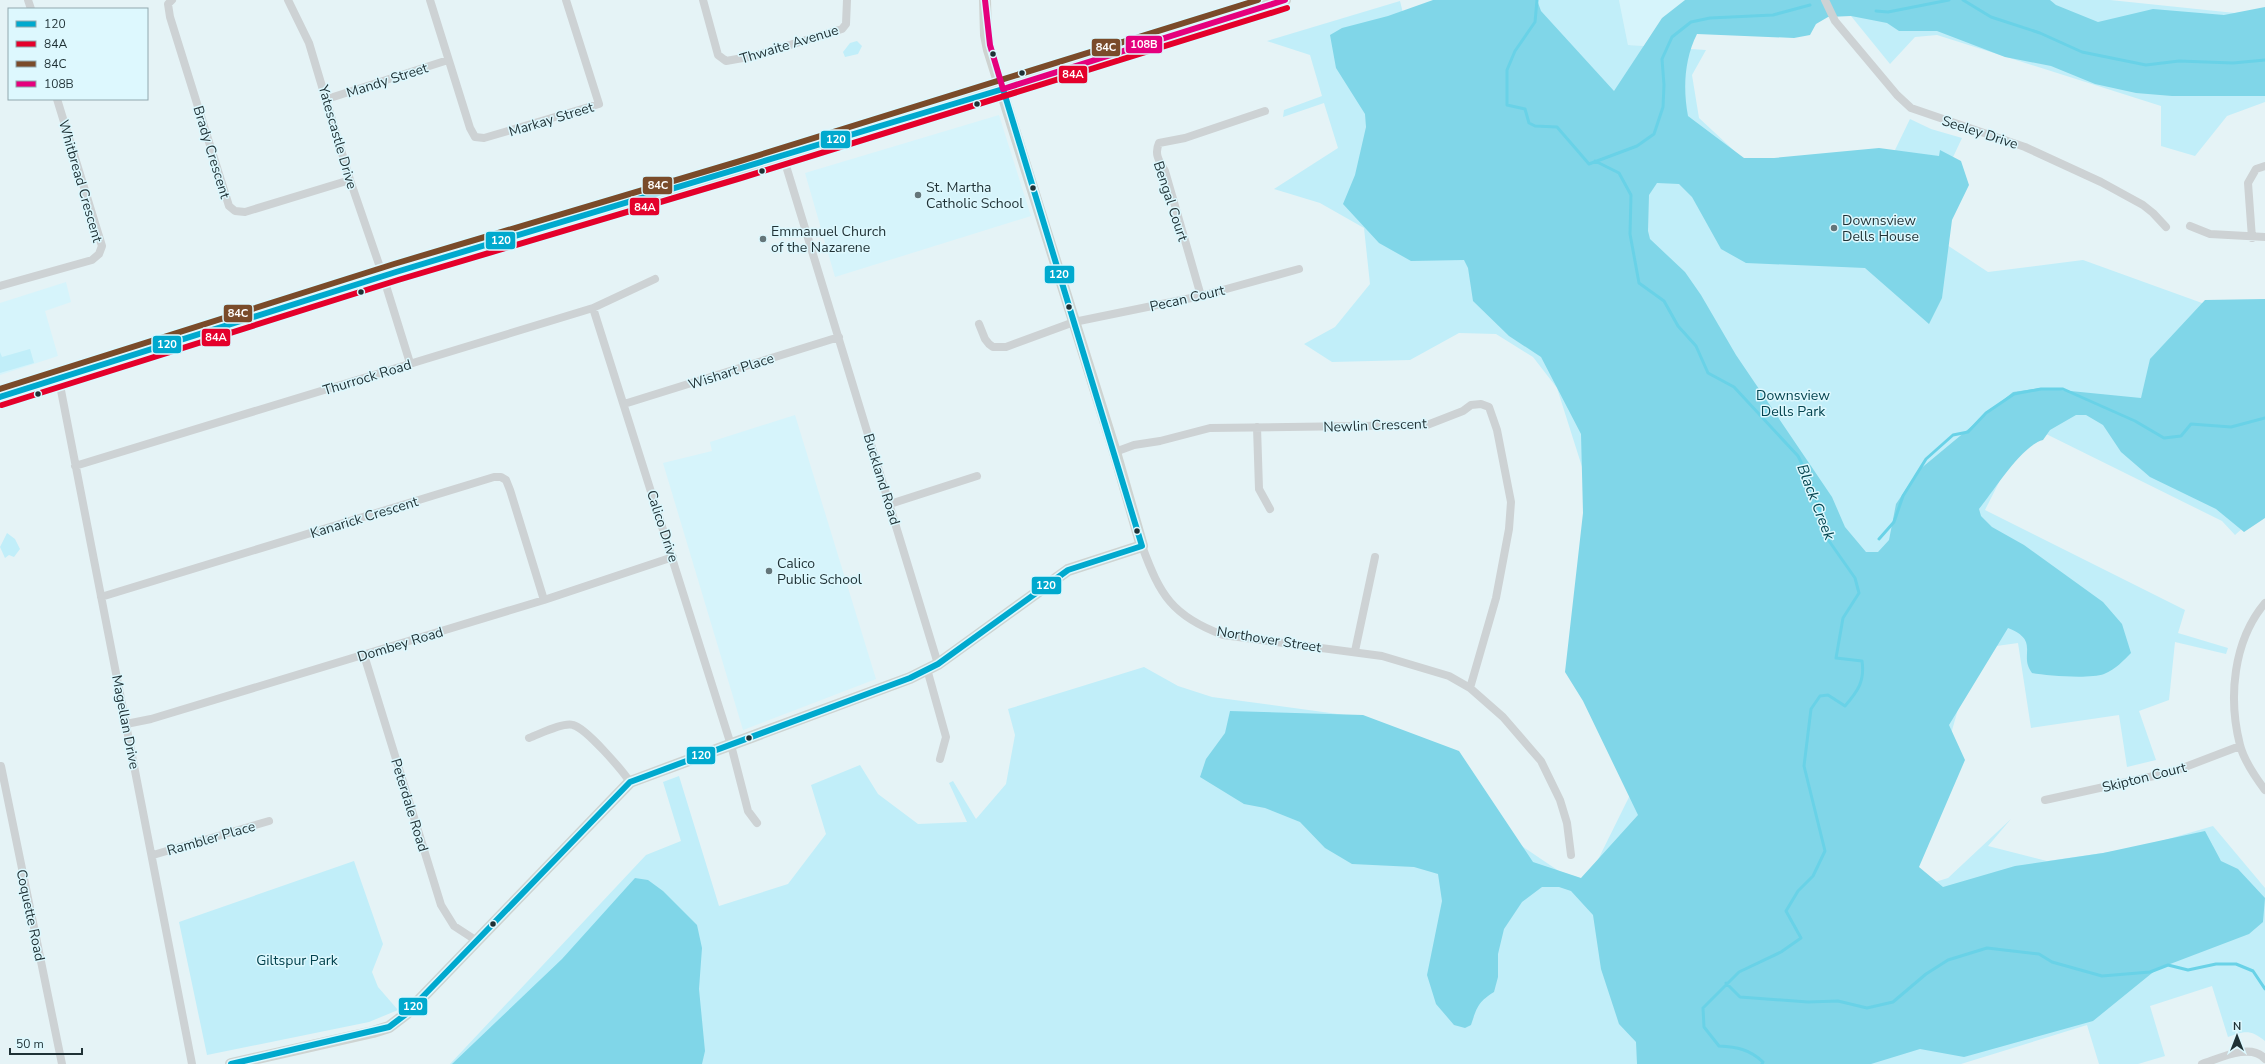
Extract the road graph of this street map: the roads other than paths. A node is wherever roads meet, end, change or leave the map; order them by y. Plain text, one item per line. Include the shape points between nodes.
1 (172, 0) edge
2 (288, 0) edge
3 (430, 0) edge
4 (566, 0) edge
5 (703, 0) edge
6 (847, 0) edge
7 (985, 0) edge
8 (1285, 0) edge
9 (1825, 0) edge
10 (448, 60) junction
11 (1002, 89) junction
12 (57, 100) edge
13 (327, 100) junction
14 (1265, 111) dead end
15 (783, 156) junction
16 (2265, 166) edge
17 (350, 180) junction
18 (2190, 226) dead end
19 (2166, 227) dead end
20 (2265, 237) edge
21 (2252, 238) junction
22 (1299, 269) dead end
23 (383, 276) junction
24 (655, 279) dead end
25 (0, 286) edge
26 (1201, 296) junction
27 (593, 308) junction
28 (1074, 322) junction
29 (979, 324) dead end
30 (839, 337) junction
31 (410, 363) junction
32 (59, 380) junction
33 (0, 397) edge
34 (624, 404) junction
35 (1257, 427) junction
36 (1115, 452) junction
37 (75, 466) junction
38 (976, 476) dead end
39 (890, 504) junction
40 (1270, 509) dead end
41 (1142, 546) junction
42 (673, 557) junction
43 (1375, 557) dead end
44 (101, 597) junction
45 (544, 600) junction
46 (2265, 604) edge
47 (1355, 652) junction
48 (364, 655) junction
49 (932, 667) junction
50 (1470, 688) junction
51 (126, 724) junction
52 (529, 738) dead end
53 (731, 745) junction
54 (2240, 746) junction
55 (940, 759) dead end
56 (1, 766) edge
57 (630, 782) junction
58 (2265, 790) edge
59 (2045, 800) dead end
60 (269, 821) dead end
61 (757, 823) dead end
62 (153, 855) junction
63 (1571, 855) dead end
64 (476, 941) junction
65 (2265, 1059) edge
66 (62, 1064) edge
67 (192, 1064) edge
68 (231, 1064) edge
69 (2202, 1064) edge

1 - 17 street, Brady Crescent via 168,4 170,17 229,206 235,211 245,212
2 - 13 street, Yatescastle Drive via 307,38
3 - 10 street
4 - 10 street, Markay Street via 599,104 488,138 475,137
5 - 6 street, Thwaite Avenue via 718,55 722,61 731,61 842,29 846,24
7 - 11 street, Northover Street via 988,42
8 - 11 street
9 - 19 street, Seeley Drive via 1835,21 1911,108 2025,147 2101,182 2143,205
10 - 13 street, Mandy Street
11 - 15 street
11 - 28 street, Northover Street
12 - 25 street, Whitbread Crescent via 102,246 99,254 92,260
13 - 17 street, Yatescastle Drive
14 - 26 street, Bengal Court via 1185,138 1159,143 1156,149
15 - 23 street
15 - 30 street, Buckland Road
16 - 21 street via 2256,169 2248,183
17 - 23 street, Yatescastle Drive
18 - 21 street via 2210,234
20 - 21 street
22 - 26 street, Pecan Court
23 - 31 street, Yatescastle Drive
23 - 32 street
24 - 27 street, Thurrock Road
26 - 28 street, Pecan Court
27 - 31 street, Thurrock Road
27 - 34 street, Calico Drive
28 - 29 street, Pecan Court via 1006,347 994,347 989,344
28 - 36 street, Northover Street
30 - 34 street, Wishart Place
30 - 39 street, Buckland Road
31 - 37 street, Thurrock Road
32 - 33 street
32 - 37 street, Magellan Drive
34 - 42 street, Calico Drive
35 - 36 street, Newlin Crescent via 1210,428 1134,445
35 - 40 street via 1259,489
35 - 50 street, Newlin Crescent via 1426,425 1463,411 1471,405 1481,404 1488,407 1497,430 1511,502 1509,530 1496,598
36 - 41 street, Northover Street
37 - 44 street, Magellan Drive
38 - 39 street
39 - 49 street, Buckland Road
41 - 47 street, Northover Street via 1162,594 1174,607 1201,626 1223,635
41 - 49 street via 1068,570
42 - 45 street, Dombey Road
42 - 53 street, Calico Drive
43 - 47 street
44 - 45 street, Kanarick Crescent via 494,477 501,477 506,480 510,490
44 - 51 street, Magellan Drive
45 - 48 street, Dombey Road
46 - 54 street via 2249,625 2236,676 2235,711
47 - 50 street, Northover Street via 1382,656 1432,670
48 - 51 street, Dombey Road
48 - 64 street, Peterdale Road via 441,904 454,926
49 - 53 street
49 - 55 street, Buckland Road via 946,737
50 - 63 street, Northover Street via 1507,721 1541,761 1560,800 1567,823
51 - 62 street, Magellan Drive
52 - 57 street via 565,725 574,725 589,736
53 - 57 street
53 - 61 street, Calico Drive via 748,811
54 - 58 street
54 - 59 street, Skipton Court via 2172,772
56 - 66 street, Coquette Road
57 - 64 street
60 - 62 street, Rambler Place
62 - 67 street, Magellan Drive
64 - 68 street via 406,1014 389,1027
65 - 69 street via 2257,1054 2245,1052

